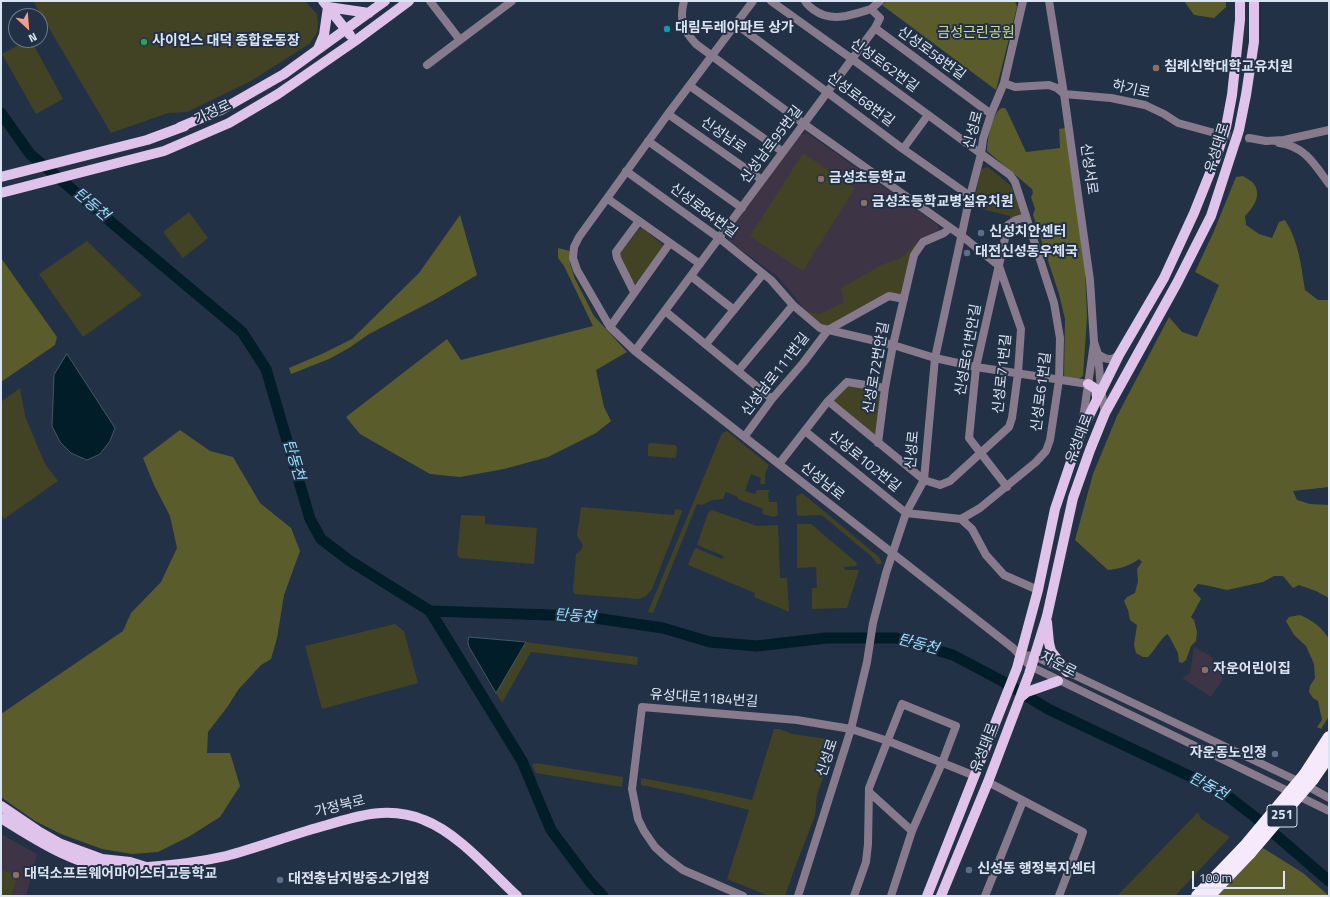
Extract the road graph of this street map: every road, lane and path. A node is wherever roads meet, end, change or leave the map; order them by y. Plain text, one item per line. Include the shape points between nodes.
1 (385, 1) edge
2 (409, 1) edge
3 (430, 1) edge
4 (512, 1) edge
5 (684, 1) edge
6 (753, 1) edge
7 (771, 1) edge
8 (805, 1) edge
9 (880, 1) edge
10 (1023, 1) edge
11 (1049, 1) edge
12 (1240, 1) edge
13 (1254, 1) edge
14 (325, 4) edge
15 (871, 10) junction
16 (368, 13) junction
17 (736, 24) junction
18 (875, 28) junction
19 (346, 29) junction
20 (460, 40) junction
21 (355, 41) junction
22 (318, 50) junction
23 (712, 56) junction
24 (852, 58) junction
25 (427, 65) dead end
26 (1004, 83) junction
27 (690, 86) junction
28 (828, 92) junction
29 (1064, 94) junction
30 (668, 114) junction
31 (991, 114) junction
32 (928, 115) junction
33 (804, 124) junction
34 (1329, 130) edge
35 (1212, 132) tunnel mouth
36 (1249, 138) tunnel mouth
37 (648, 141) junction
38 (1266, 141) junction
39 (904, 149) junction
40 (783, 152) junction
41 (981, 154) junction
42 (626, 171) junction
43 (1, 177) edge
44 (762, 180) junction
45 (1329, 184) edge
46 (1, 193) edge
47 (970, 196) junction
48 (608, 199) junction
49 (742, 208) junction
50 (1026, 217) junction
51 (639, 221) junction
52 (950, 228) junction
53 (962, 236) junction
54 (719, 238) junction
55 (670, 243) junction
56 (700, 264) junction
57 (999, 266) junction
58 (763, 274) junction
59 (691, 276) junction
60 (634, 292) junction
61 (904, 299) junction
62 (793, 305) junction
63 (734, 310) junction
64 (665, 311) junction
65 (610, 327) junction
66 (828, 330) junction
67 (1094, 342) junction
68 (706, 344) junction
69 (893, 345) junction
70 (635, 351) junction
71 (1098, 354) junction
72 (1118, 355) junction
73 (935, 358) junction
74 (976, 367) junction
75 (738, 371) junction
76 (1018, 373) junction
77 (1059, 380) junction
78 (1088, 384) junction
79 (885, 388) junction
80 (1099, 393) junction
81 (772, 400) junction
82 (828, 401) junction
83 (1105, 413) junction
84 (805, 431) junction
85 (1080, 432) junction
86 (745, 436) junction
87 (878, 443) junction
88 (981, 453) junction
89 (779, 464) junction
90 (924, 480) junction
91 (1007, 487) junction
92 (906, 513) junction
93 (961, 519) junction
94 (892, 553) junction
95 (1038, 590) junction
96 (1047, 616) junction
97 (1021, 655) junction
98 (1034, 656) junction
99 (1029, 670) junction
100 (1067, 672) junction
101 (1058, 681) junction
102 (1021, 697) junction
103 (851, 729) junction
104 (1329, 737) edge
105 (888, 741) junction
106 (1329, 756) edge
107 (942, 763) junction
108 (975, 776) junction
109 (1309, 777) junction
110 (988, 782) junction
111 (869, 792) junction
112 (1329, 798) edge
113 (1023, 802) junction
114 (1, 806) edge
115 (1329, 811) edge
116 (1, 818) edge
117 (912, 831) junction
118 (1247, 850) junction
119 (146, 867) junction
120 (797, 895) edge
121 (517, 896) edge
122 (743, 896) edge
123 (854, 896) edge
124 (891, 896) edge
125 (927, 896) edge
126 (941, 896) edge
127 (985, 896) edge
128 (1059, 896) edge
129 (1196, 896) edge
130 (1209, 896) edge

1 - 16 main road, 가정로
2 - 21 main road, 가정로
3 - 20 street
4 - 20 street
5 - 23 street via 681,18 684,27 689,36
6 - 17 street, 신성남로
7 - 24 street, 신성로62번길
8 - 15 street via 826,16 840,17
9 - 15 street
10 - 26 street, 신성로
11 - 29 street, 신성서로
12 - 72 main road, 유성대로 via 1232,95 1222,139 1194,213 1164,278
13 - 83 main road, 유성대로 via 1254,42 1245,102 1239,130 1210,216 1177,283
14 - 16 main road
14 - 19 main road
14 - 22 main road via 324,35
15 - 18 street, 신성로58번길 via 880,18
16 - 19 main road, 가정로
17 - 23 street, 신성남로
17 - 28 street, 신성로68번길
18 - 24 street, 신성남로95번길
18 - 31 street, 신성로58번길
19 - 21 main road
19 - 22 main road, 가정로
20 - 25 street
21 - 46 main road, 가정로 via 278,94 228,122 164,151
22 - 43 main road, 가정로 via 284,74 221,110 180,127 185,126 147,140
23 - 27 street, 신성남로
23 - 33 street
24 - 28 street, 신성남로95번길
24 - 32 street, 신성로62번길
26 - 29 street via 1015,87 1049,85
26 - 31 street, 신성로
27 - 30 street, 신성남로
27 - 40 street, 신성남로
28 - 33 street, 신성남로95번길
28 - 39 street, 신성로68번길
29 - 35 street, 하기로 via 1111,98 1145,105 1178,123
29 - 67 street, 신성서로 via 1090,280
30 - 37 street, 신성남로
30 - 44 street, 신성남로
31 - 41 street, 신성로
32 - 39 street
32 - 41 street, 신성로62번길
33 - 40 street, 신성남로95번길
33 - 52 street
34 - 38 street via 1284,140
36 - 38 street
37 - 42 street, 신성남로
37 - 49 street
38 - 45 street via 1298,148
39 - 47 street, 신성로68번길
40 - 44 street, 신성남로95번길
41 - 47 street, 신성로
41 - 50 street, 신성로61번길 via 1010,175 1015,182
42 - 48 street, 신성남로
42 - 54 street, 신성로84번길
44 - 49 street, 신성남로95번길
47 - 53 street, 신성로
48 - 51 street
48 - 65 street, 신성남로 via 579,237 574,247 573,258 577,270
49 - 54 street, 신성남로95번길
50 - 57 street, 신성로61번안길 via 1008,225
50 - 77 street, 신성로61번길 via 1054,303 1060,338
51 - 55 street
51 - 60 street via 616,252 616,258
52 - 53 street
52 - 61 street, 신성로72번안길 via 923,242 914,256
53 - 57 street
53 - 73 street, 신성로
54 - 56 street, 신성남로95번길
54 - 58 street, 신성로84번길
55 - 56 street
55 - 60 street
56 - 59 street, 신성남로95번길
57 - 74 street, 신성로61번안길
57 - 76 street, 신성로71번길 via 1020,329
58 - 62 street, 신성로84번길
58 - 63 street
59 - 63 street
59 - 64 street, 신성남로95번길
60 - 65 street
61 - 66 street, 신성로72번안길 via 888,296
61 - 69 street, 신성로72번안길
62 - 66 street, 신성로84번길 via 820,328
62 - 75 street
63 - 68 street
64 - 68 street
64 - 70 street, 신성남로95번길
65 - 70 street, 신성남로
66 - 69 street, 신성로84번길
66 - 81 street, 신성남로111번길
67 - 71 street
67 - 78 street
68 - 75 street
69 - 73 street, 신성로84번길
69 - 79 street, 신성로72번안길
70 - 86 street, 신성남로
71 - 72 street via 1107,360
71 - 80 street
72 - 80 main road, 유성대로
73 - 74 street, 신성로84번길
73 - 90 street, 신성로
74 - 76 street, 신성로84번길
74 - 88 street, 신성로61번안길 via 968,438
75 - 81 street
76 - 77 street, 신성로84번길
76 - 88 street, 신성로71번길 via 1009,427
77 - 78 street, 신성로84번길
77 - 91 street, 신성로61번길 via 1050,440 1046,450
78 - 80 main road
78 - 85 street
79 - 82 street via 847,382
79 - 87 street, 신성로72번안길
80 - 83 street
80 - 85 main road, 유성대로
81 - 86 street, 신성남로111번길
82 - 84 street
82 - 87 street
83 - 96 main road, 유성대로 via 1073,498
84 - 89 street
84 - 92 street, 신성로102번길
85 - 95 main road, 유성대로 via 1054,509
86 - 89 street, 신성남로
87 - 90 street
88 - 90 street, 신성로71번길 via 950,481 940,484
88 - 91 street, 신성로61번안길
89 - 94 street, 신성남로
90 - 92 street, 신성로
91 - 93 street, 신성로61번길
92 - 93 street
92 - 94 street, 신성로
93 - 95 street via 972,529 986,556 1004,575
94 - 97 street, 신성남로
94 - 103 street, 신성로 via 873,623 867,662
95 - 97 main road, 유성대로
96 - 98 main road, 유성대로
96 - 100 main road via 1049,644
97 - 98 street, 자운로
97 - 99 street, 자운로
97 - 108 main road, 유성대로
98 - 99 main road, 유성대로
98 - 100 street, 자운로
99 - 101 street, 자운로
99 - 102 main road, 유성대로
100 - 112 street, 자운로
101 - 102 main road via 1027,692
101 - 115 street, 자운로
102 - 110 main road, 유성대로
103 - 105 street, 유성대로1184번길
103 - 120 street, 신성로
103 - 122 street, 유성대로1184번길 via 798,720 642,707 632,789 638,819 644,831 655,847 683,870
104 - 109 highway, 251
105 - 107 street, 유성대로1184번길
105 - 107 street via 902,704 956,726
105 - 111 street
106 - 109 highway, 251
107 - 108 street, 유성대로1184번길
107 - 117 street
108 - 125 main road, 유성대로
109 - 118 highway, 251, bridge
110 - 113 street
110 - 126 main road, 유성대로
111 - 117 street
111 - 123 street via 866,862
113 - 127 street
113 - 128 street via 1083,832
114 - 119 main road, 가정북로 via 61,844 102,859 130,862
116 - 119 main road, 가정북로 via 58,851 92,865 130,872
117 - 124 street
118 - 129 highway, 251
118 - 130 highway, 251
119 - 121 main road, 가정북로 via 198,862 226,856 353,817 385,812 425,820 449,833

